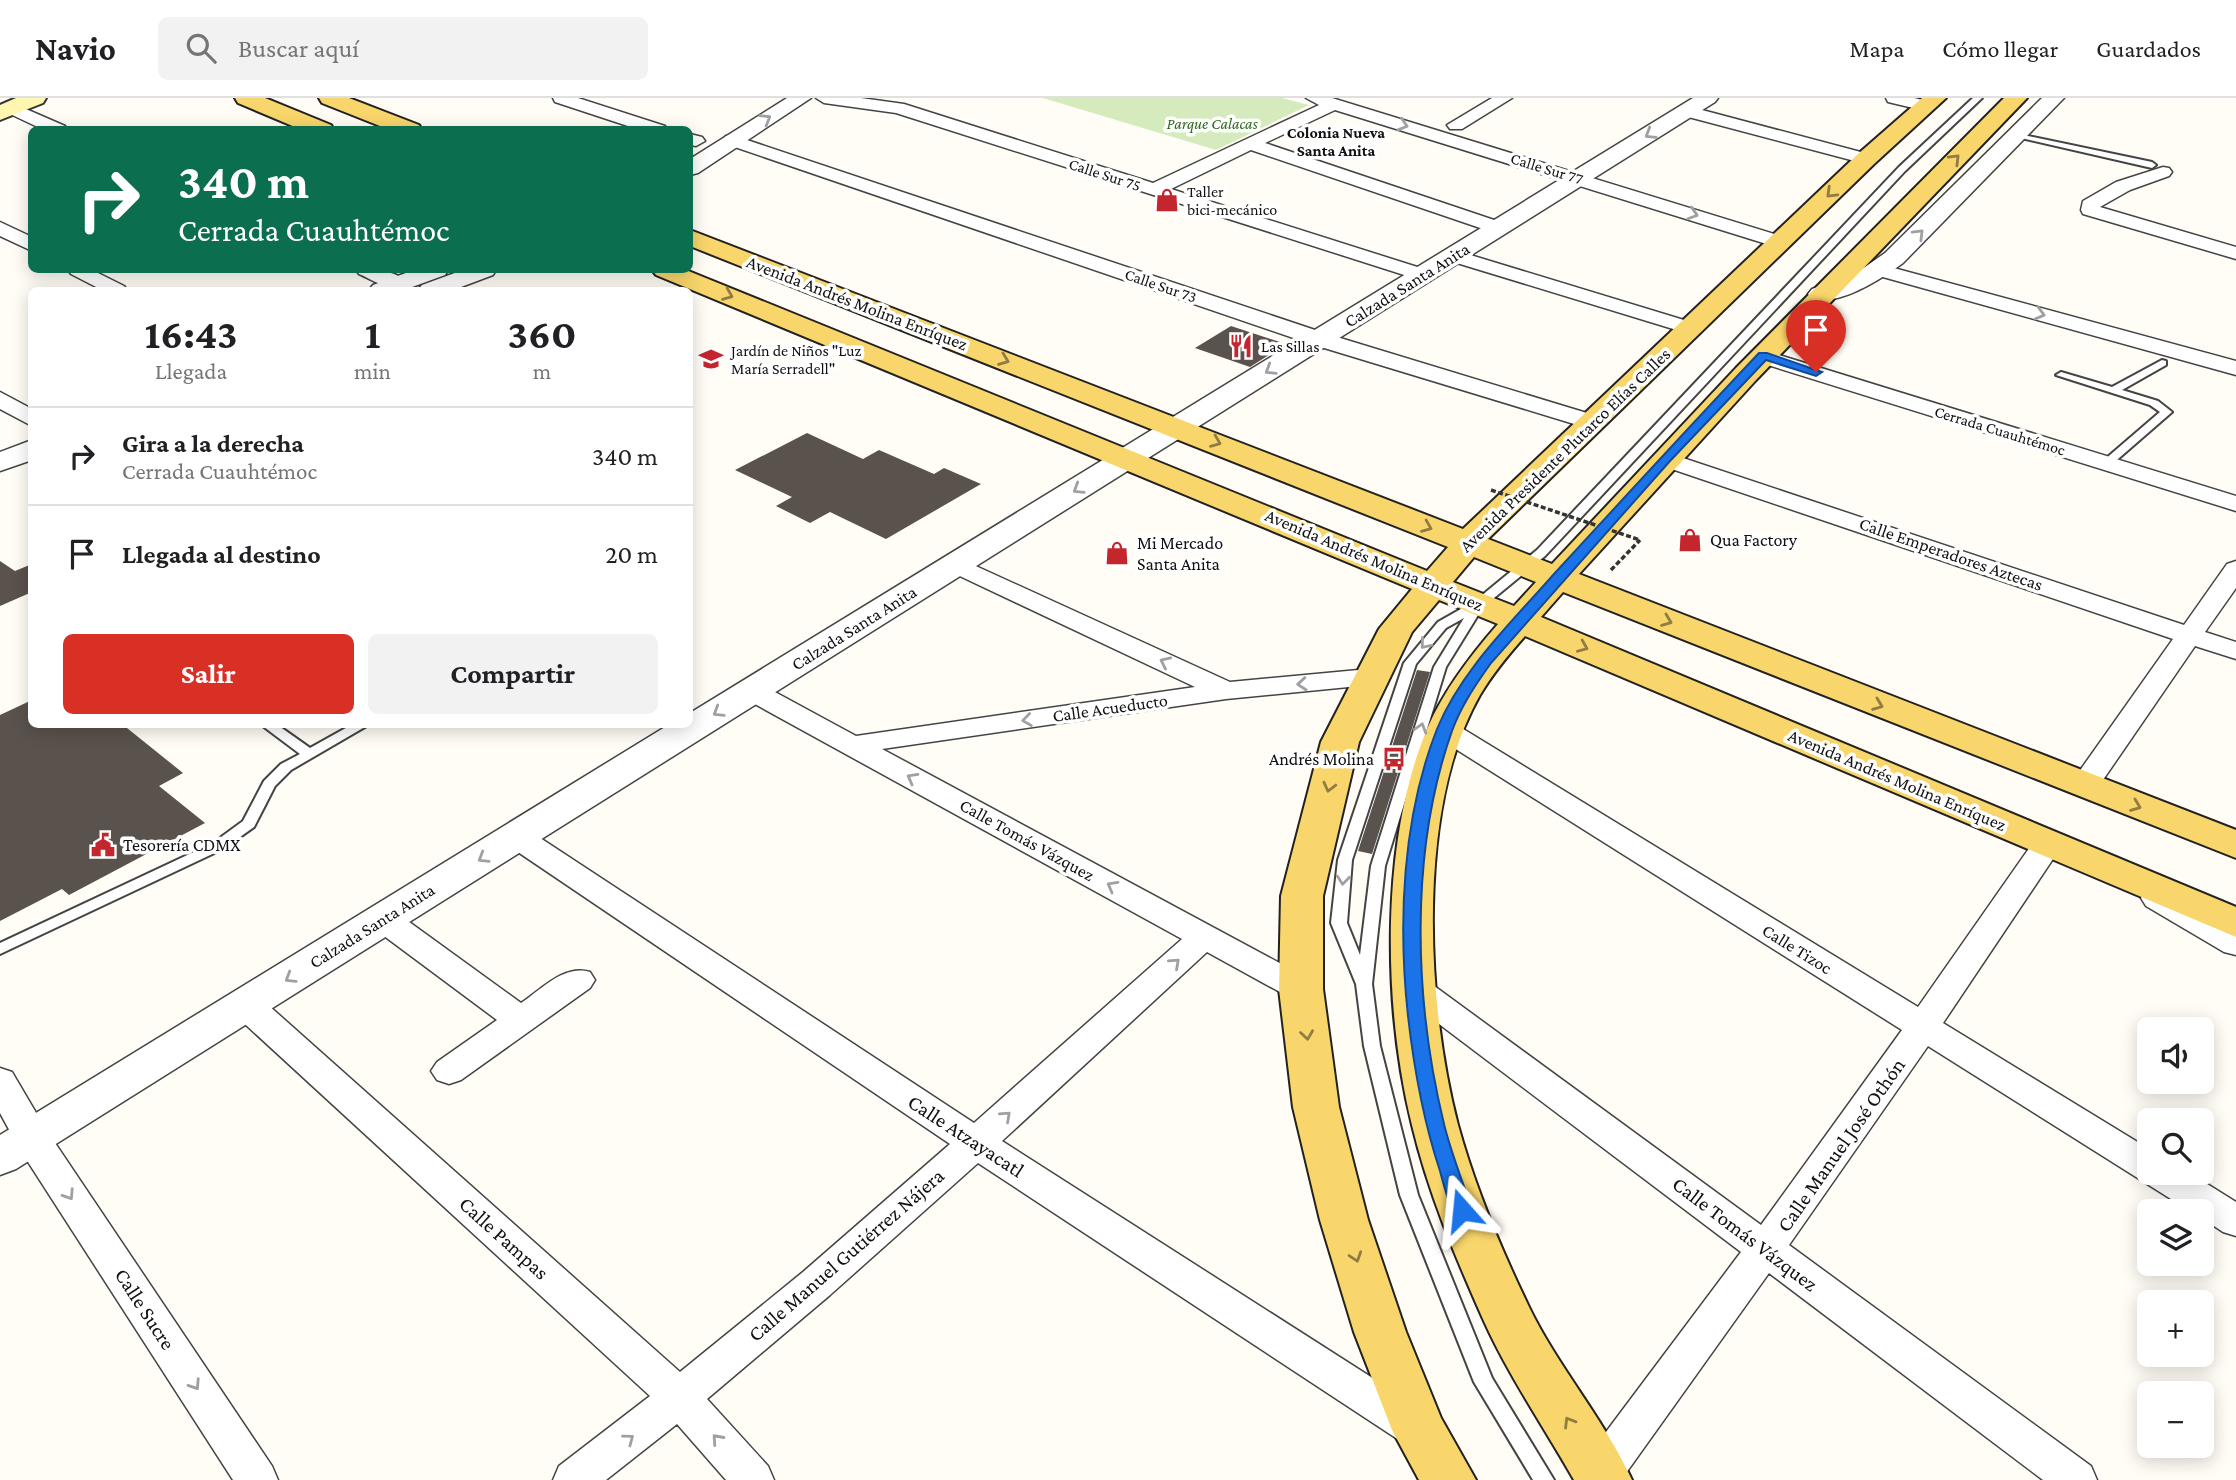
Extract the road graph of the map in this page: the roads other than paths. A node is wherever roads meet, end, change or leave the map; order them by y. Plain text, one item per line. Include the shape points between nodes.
1 (35, 98) edge
2 (246, 98) edge
3 (330, 98) edge
4 (561, 98) edge
5 (768, 98) edge
6 (801, 98) edge
7 (824, 98) edge
8 (925, 98) edge
9 (1314, 98) edge
10 (1366, 98) edge
11 (1504, 98) edge
12 (1708, 98) edge
13 (1894, 98) edge
14 (2016, 98) edge
15 (2054, 98) edge
16 (1977, 99) edge
17 (1931, 102) edge
18 (1334, 104) junction
19 (898, 108) junction
20 (6, 110) edge
21 (1687, 111) junction
22 (1456, 125) junction
23 (48, 126) edge
24 (313, 126) edge
25 (401, 126) edge
26 (647, 126) edge
27 (2017, 135) junction
28 (732, 140) junction
29 (693, 141) edge
30 (1250, 144) junction
31 (1866, 159) junction
32 (693, 166) edge
33 (2157, 169) joint
34 (1589, 173) junction
35 (1153, 190) junction
36 (0, 228) edge
37 (1499, 228) junction
38 (1788, 235) junction
39 (693, 238) edge
40 (28, 243) edge
41 (2236, 253) edge
42 (1454, 256) junction
43 (1886, 264) junction
44 (84, 273) edge
45 (370, 273) edge
46 (428, 273) edge
47 (476, 273) edge
48 (672, 273) edge
49 (1423, 275) junction
50 (111, 287) edge
51 (390, 287) edge
52 (439, 287) edge
53 (1821, 294) junction
54 (1690, 328) junction
55 (937, 333) junction
56 (1319, 339) junction
57 (2236, 350) edge
58 (1763, 356) junction
59 (886, 359) junction
60 (2162, 363) dead end
61 (2236, 368) edge
62 (2061, 375) dead end
63 (2112, 391) junction
64 (0, 399) edge
65 (28, 416) edge
66 (1592, 422) junction
67 (1178, 427) junction
68 (28, 430) edge
69 (0, 440) edge
70 (28, 451) edge
71 (1128, 458) junction
72 (1665, 458) junction
73 (0, 462) edge
74 (2107, 463) junction
75 (2236, 504) edge
76 (1467, 543) junction
77 (956, 565) junction
78 (2236, 569) edge
79 (1541, 572) junction
80 (1431, 584) junction
81 (1479, 604) junction
82 (1520, 621) junction
83 (2191, 635) junction
84 (2236, 651) edge
85 (1370, 677) junction
86 (752, 691) junction
87 (1226, 691) junction
88 (272, 728) edge
89 (357, 728) edge
90 (692, 728) edge
91 (693, 728) edge
92 (1445, 730) junction
93 (852, 745) junction
94 (310, 754) junction
95 (2084, 786) junction
96 (517, 837) junction
97 (2048, 844) junction
98 (2236, 845) edge
99 (2105, 868) junction
100 (383, 919) junction
101 (2236, 923) edge
102 (1204, 937) junction
103 (2236, 944) edge
104 (0, 949) edge
105 (578, 980) dead end
106 (1364, 985) junction
107 (1414, 988) junction
108 (1301, 989) junction
109 (246, 1005) junction
110 (521, 1020) junction
111 (1925, 1028) junction
112 (449, 1071) dead end
113 (0, 1081) edge
114 (976, 1143) junction
115 (16, 1147) edge
116 (2137, 1160) edge
117 (2178, 1185) edge
118 (2236, 1221) edge
119 (1767, 1250) junction
120 (681, 1399) junction
121 (1419, 1430) junction
122 (1602, 1477) edge
123 (257, 1480) edge
124 (574, 1480) edge
125 (753, 1480) edge
126 (1448, 1480) edge
127 (1544, 1480) edge
128 (2076, 1480) edge

1 - 20 main road
2 - 24 main road
3 - 25 main road
4 - 26 street
5 - 29 street
28 -> 6 street
7 - 19 street, Calle Sur 75
8 - 19 street
9 - 18 street, Calle Sur 77
10 - 22 street, Calle Sur 77
11 - 22 street
12 - 21 street, Calzada Santa Anita
13 - 17 street
53 -> 14 main road
15 - 27 street
16 - 79 lane via 1902,169 1541,553
17 - 31 main road, Avenida Presidente Plutarco Elías Calles
18 - 30 street
18 -> 34 street, Calle Sur 77
19 - 35 street, Calle Sur 75
20 - 23 street
21 - 31 street
21 -> 34 street, Calzada Santa Anita
22 - 34 street, Calle Sur 77
27 - 33 lane
43 -> 27 street
28 - 32 street
28 - 56 street, Calle Sur 73
30 - 35 street
30 - 37 street
31 -> 38 main road, Avenida Presidente Plutarco Elías Calles
33 - 41 street via 2115,189 2090,209
34 - 37 street, Calzada Santa Anita
34 - 38 street, Calle Sur 77
35 - 49 street, Calle Sur 75
36 - 40 street
37 - 42 street, Calzada Santa Anita
38 - 54 main road, Avenida Presidente Plutarco Elías Calles
39 - 55 main road, Avenida Andrés Molina Enríquez
42 - 49 street, Calzada Santa Anita
42 - 54 street
43 - 53 street via 1847,287
43 - 57 street
43 -> 61 street
44 - 50 street
45 - 51 street
46 - 51 street
47 - 52 street
48 -> 59 main road, Avenida Andrés Molina Enríquez
49 - 56 street, Calzada Santa Anita
53 - 58 main road
54 - 66 main road, Avenida Presidente Plutarco Elías Calles
55 - 59 main road
55 -> 67 main road, Avenida Andrés Molina Enríquez
56 - 66 street, Calle Sur 73
56 -> 67 street, Calzada Santa Anita
58 - 72 main road
58 - 74 street, Cerrada Cuauhtémoc
59 - 71 main road, Avenida Andrés Molina Enríquez
60 - 63 lane
62 - 63 lane
63 - 74 lane via 2154,403 2167,412
64 - 65 street
66 - 76 main road, Avenida Presidente Plutarco Elías Calles
67 - 71 street, Calzada Santa Anita
67 -> 76 main road, Avenida Andrés Molina Enríquez
68 - 69 street
70 - 73 street
71 -> 77 street, Calzada Santa Anita
71 - 80 main road, Avenida Andrés Molina Enríquez
72 - 79 main road
72 - 83 street, Calle Emperadores Aztecas
74 - 75 street, Cerrada Cuauhtémoc
76 - 79 main road, Avenida Andrés Molina Enríquez
76 - 80 main road, Avenida Presidente Plutarco Elías Calles
77 - 86 street, Calzada Santa Anita
87 -> 77 street
78 - 83 street
79 - 81 lane
79 - 82 main road
79 -> 95 main road, Avenida Andrés Molina Enríquez
80 - 81 main road, Avenida Andrés Molina Enríquez
80 - 85 main road, Avenida Presidente Plutarco Elías Calles via 1396,629
81 - 82 main road, Avenida Andrés Molina Enríquez
106 -> 81 lane via 1378,866 1440,667
81 -> 106 lane via 1442,625 1410,663 1345,860 1339,923
82 - 92 main road via 1480,668
82 -> 97 main road, Avenida Andrés Molina Enríquez
83 - 84 street, Calle Emperadores Aztecas
83 - 95 street
85 -> 87 street, Calle Acueducto
85 -> 108 main road, Avenida Presidente Plutarco Elías Calles via 1339,742 1302,896
86 -> 91 street, Calzada Santa Anita
86 - 93 street, Calle Tomás Vázquez
87 -> 93 street, Calle Acueducto
88 - 94 lane
89 - 94 lane
90 -> 96 street, Calzada Santa Anita
92 - 107 main road via 1422,809 1413,883
92 - 111 street, Calle Tizoc
102 -> 93 street, Calle Tomás Vázquez
94 - 104 lane via 286,767 269,785 249,824 218,846
95 -> 98 main road, Avenida Andrés Molina Enríquez
96 -> 100 street, Calzada Santa Anita
96 - 114 street, Calle Atzayacatl
97 - 99 main road, Avenida Andrés Molina Enríquez
97 - 111 street, Calle Manuel José Othón
99 - 101 main road, Avenida Andrés Molina Enríquez
99 - 103 street
100 -> 109 street, Calzada Santa Anita
100 - 110 street
102 - 108 street, Calle Tomás Vázquez
114 -> 102 street, Calle Manuel Gutiérrez Nájera
105 - 110 street
106 - 127 lane via 1372,1046 1409,1195 1485,1382
107 - 119 street, Calle Tomás Vázquez
122 -> 107 main road via 1509,1320 1462,1210 1435,1125
108 -> 121 main road, Avenida Presidente Plutarco Elías Calles via 1316,1107 1344,1220 1380,1332
109 - 115 street, Calzada Santa Anita
109 - 120 street, Calle Pampas
110 - 112 street
111 - 116 street, Calle Tizoc
111 - 119 street, Calle Manuel José Othón
113 - 115 street, Calle Sucre
114 - 120 street, Calle Manuel Gutiérrez Nájera
114 - 121 street, Calle Atzayacatl
115 -> 123 street, Calle Sucre
117 - 118 street
119 - 122 street, Calle Manuel José Othón
119 - 128 street, Calle Tomás Vázquez
124 -> 120 street, Calle Manuel Gutiérrez Nájera
125 -> 120 street, Calle Pampas
121 - 126 main road, Avenida Presidente Plutarco Elías Calles

